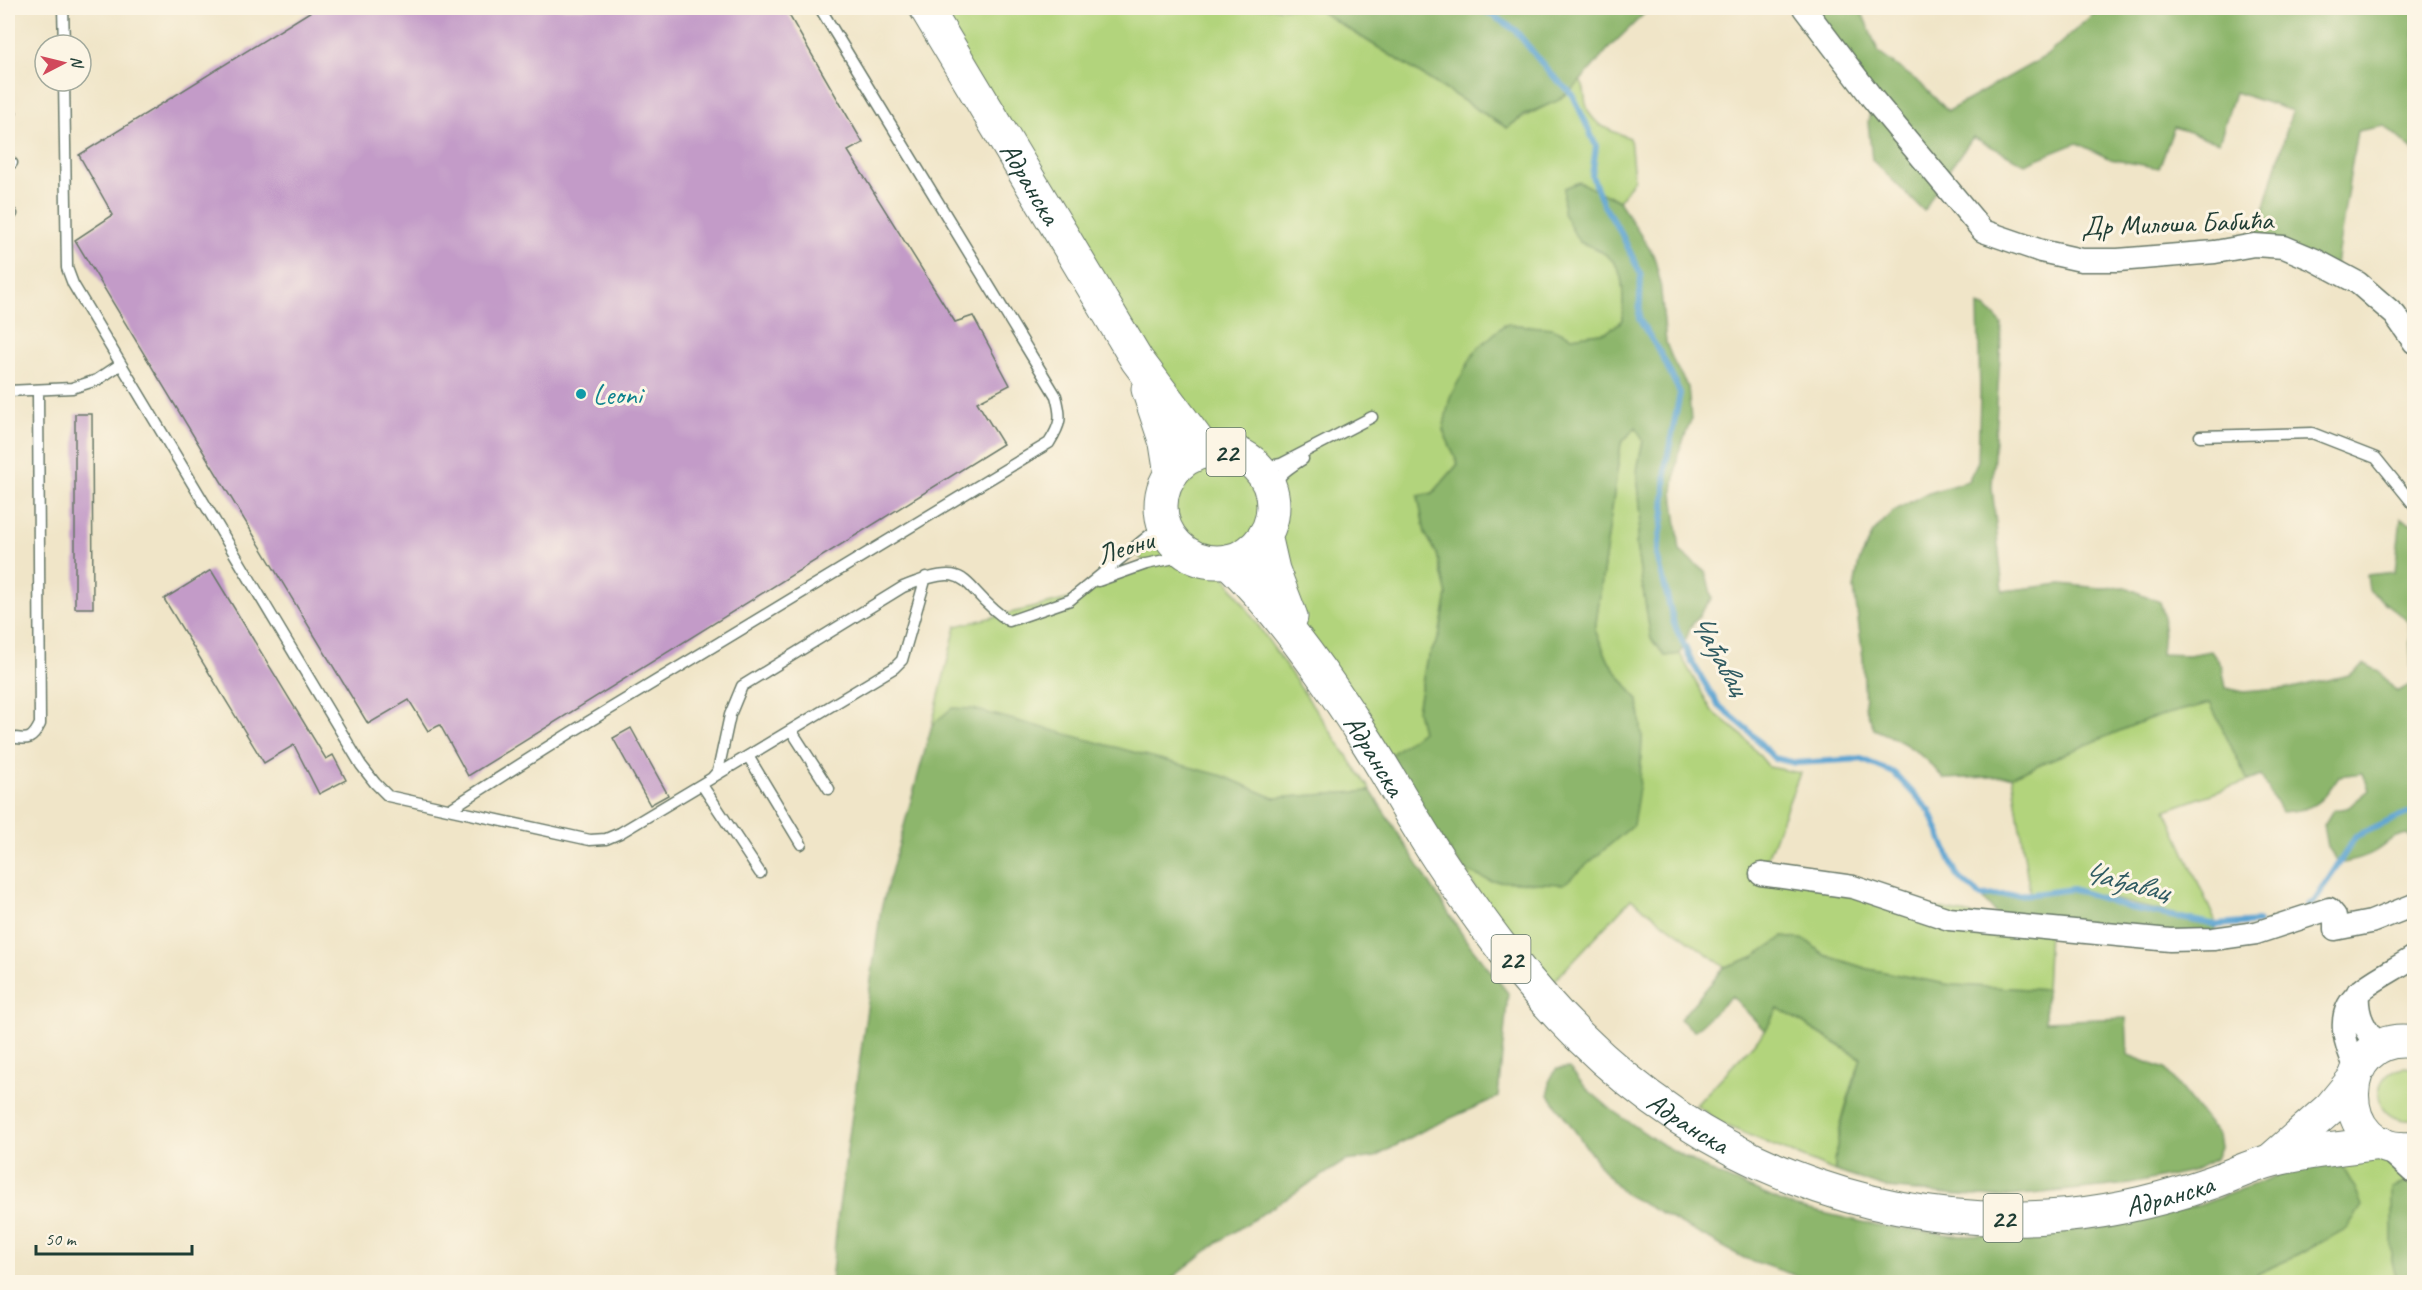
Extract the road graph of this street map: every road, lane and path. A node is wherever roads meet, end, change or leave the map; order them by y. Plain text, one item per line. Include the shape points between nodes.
1 (63, 8) edge
2 (820, 8) edge
3 (926, 8) edge
4 (1804, 8) edge
5 (64, 33) edge
6 (64, 93) edge
7 (2415, 342) edge
8 (1137, 360) junction
9 (121, 364) junction
10 (38, 390) junction
11 (8, 391) edge
12 (1372, 417) dead end
13 (1338, 436) junction
14 (2200, 436) dead end
15 (1206, 452) junction
16 (1250, 461) junction
17 (1171, 475) junction
18 (1272, 496) junction
19 (2415, 505) edge
20 (1164, 523) junction
21 (1265, 535) junction
22 (1189, 555) junction
23 (1228, 561) junction
24 (926, 577) junction
25 (1092, 583) junction
26 (1305, 653) junction
27 (791, 730) junction
28 (8, 736) edge
29 (748, 756) junction
30 (712, 778) junction
31 (702, 785) junction
32 (829, 789) dead end
33 (450, 809) junction
34 (801, 844) dead end
35 (760, 873) dead end
36 (1761, 874) dead end
37 (2415, 905) edge
38 (2415, 957) edge
39 (2358, 993) junction
40 (2388, 1053) edge
41 (2395, 1146) edge
42 (2271, 1160) junction
43 (2415, 1169) edge

1 - 5 lane
2 - 33 lane via 1056,396 1061,415 1057,431 1049,444
3 - 8 main road, Адранска / 22
4 - 7 street, Др Милоша Бабића via 1873,99 1983,231 2081,260 2215,252 2254,245 2284,247 2358,283 2395,315
6 - 9 lane via 67,268
8 - 15 main road, Адранска / 22
8 - 17 main road, Адранска / 22 via 1162,430
9 - 10 lane via 98,380 72,388
9 - 33 lane via 375,783 388,796
10 - 11 lane
10 - 28 lane via 40,724 34,736 27,739
12 - 13 lane
13 - 16 lane via 1281,464 1265,467
13 - 18 lane via 1285,471 1275,482
14 - 19 lane via 2312,433 2376,458
15 - 16 main road, 22 via 1236,454
15 - 17 main road, 22 via 1189,458
16 - 18 main road, 22 via 1267,482
17 - 20 main road, 22 via 1161,504
18 - 21 main road, 22 via 1273,510
20 - 22 main road via 1172,539
20 - 25 lane, Леони
21 - 23 main road via 1253,549
21 - 26 main road, Адранска / 22 via 1273,570
22 - 23 main road
22 - 25 lane, Леони via 1146,564
23 - 26 main road, Адранска / 22 via 1258,592
24 - 25 lane via 953,573 1009,621 1070,600
24 - 27 lane via 902,660
24 - 30 lane via 903,587 742,686 730,715 718,771
26 - 42 main road, Адранска / 22 via 1366,739 1439,860 1541,995 1608,1063 1643,1091 1756,1162 1826,1191 1881,1206 1937,1215 2002,1218 2084,1214 2141,1203 2207,1185
27 - 29 lane
27 - 32 lane
29 - 30 lane
29 - 34 lane
30 - 31 lane
31 - 33 lane via 606,839 590,840
31 - 35 lane
36 - 37 street via 1853,887 1949,919 2170,940 2256,933 2329,909 2335,916 2335,929 2371,922
38 - 39 street
39 - 40 street via 2358,1008 2366,1032
39 - 40 street via 2349,1002 2344,1019 2348,1048
40 - 41 main road via 2351,1098 2355,1116 2366,1132
40 - 42 main road, Адранска / 22
41 - 42 main road, Адранска / 22
41 - 43 street

